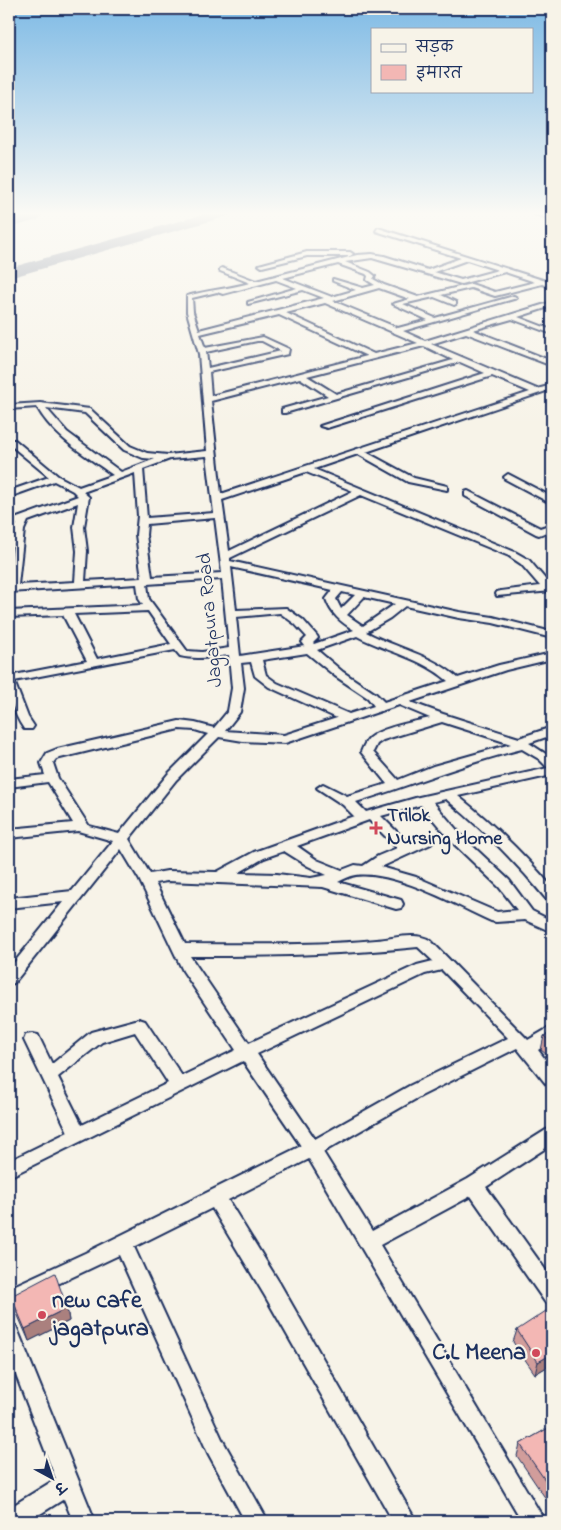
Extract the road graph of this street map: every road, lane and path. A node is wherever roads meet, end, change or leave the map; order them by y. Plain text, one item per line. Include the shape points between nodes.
1 (250, 284) edge
2 (297, 284) edge
3 (347, 284) edge
4 (467, 284) edge
5 (533, 284) edge
6 (380, 286) joint
7 (471, 286) junction
8 (552, 286) edge
9 (304, 288) junction
10 (362, 290) junction
11 (224, 292) junction
12 (432, 294) junction
13 (234, 295) dead end
14 (416, 298) junction
15 (242, 299) dead end
16 (328, 300) junction
17 (503, 300) junction
18 (250, 303) junction
19 (454, 303) dead end
20 (552, 304) edge
21 (529, 310) junction
22 (463, 312) junction
23 (277, 314) junction
24 (511, 316) junction
25 (434, 320) junction
26 (492, 323) junction
27 (466, 330) junction
28 (396, 331) junction
29 (552, 332) edge
30 (197, 333) junction
31 (424, 343) junction
32 (202, 351) junction
33 (374, 357) junction
34 (460, 360) junction
35 (552, 364) edge
36 (206, 371) junction
37 (493, 374) junction
38 (302, 376) junction
39 (547, 391) edge
40 (334, 396) junction
41 (206, 400) junction
42 (40, 405) junction
43 (9, 408) edge
44 (285, 411) dead end
45 (324, 426) dead end
46 (12, 442) dead end
47 (359, 451) junction
48 (212, 453) junction
49 (169, 457) junction
50 (140, 469) junction
51 (307, 469) junction
52 (120, 476) junction
53 (508, 477) dead end
54 (55, 478) junction
55 (444, 488) dead end
56 (361, 491) junction
57 (9, 494) edge
58 (81, 494) junction
59 (468, 494) dead end
60 (218, 498) junction
61 (552, 501) edge
62 (220, 515) junction
63 (24, 519) junction
64 (143, 521) junction
65 (9, 524) edge
66 (552, 527) edge
67 (225, 560) junction
68 (228, 576) junction
69 (144, 580) junction
70 (80, 584) junction
71 (340, 588) junction
72 (550, 588) edge
73 (11, 589) edge
74 (362, 593) junction
75 (501, 594) dead end
76 (404, 602) junction
77 (152, 608) junction
78 (66, 612) junction
79 (9, 614) edge
80 (231, 614) junction
81 (340, 615) junction
82 (360, 631) junction
83 (552, 635) edge
84 (179, 646) junction
85 (310, 648) junction
86 (235, 656) junction
87 (552, 656) edge
88 (256, 658) junction
89 (93, 662) junction
90 (9, 680) edge
91 (456, 683) junction
92 (401, 702) junction
93 (382, 707) junction
94 (14, 708) edge
95 (348, 718) junction
96 (443, 718) junction
97 (28, 726) dead end
98 (552, 731) edge
99 (217, 732) junction
100 (520, 744) junction
101 (549, 758) edge
102 (552, 771) edge
103 (52, 778) junction
104 (9, 783) edge
105 (395, 785) junction
106 (323, 788) dead end
107 (448, 794) junction
108 (424, 800) junction
109 (345, 801) junction
110 (367, 816) junction
111 (82, 826) junction
112 (9, 834) edge
113 (122, 839) junction
114 (426, 841) dead end
115 (286, 845) junction
116 (406, 849) junction
117 (365, 871) junction
118 (342, 875) junction
119 (220, 878) junction
120 (146, 879) junction
121 (324, 882) junction
122 (75, 896) junction
123 (552, 896) edge
124 (9, 902) edge
125 (396, 904) dead end
126 (527, 916) junction
127 (552, 927) edge
128 (180, 950) junction
129 (444, 964) junction
130 (9, 979) edge
131 (552, 1032) edge
132 (32, 1040) dead end
133 (523, 1045) junction
134 (246, 1052) junction
135 (49, 1075) junction
136 (552, 1079) edge
137 (178, 1085) junction
138 (78, 1135) junction
139 (552, 1135) edge
140 (312, 1149) junction
141 (9, 1169) edge
142 (474, 1185) junction
143 (215, 1196) junction
144 (368, 1242) junction
145 (123, 1243) junction
146 (552, 1294) edge
147 (9, 1298) edge
148 (9, 1333) edge
149 (69, 1483) junction
150 (9, 1521) edge
151 (84, 1521) edge
152 (256, 1521) edge
153 (405, 1521) edge
154 (534, 1521) edge

1 - 11 street
2 - 9 street
3 - 10 street
4 - 7 street
5 - 7 street via 495,294
6 - 10 street
6 - 14 street
7 - 12 street
8 - 17 street
9 - 16 street
9 - 18 street
10 - 16 street
11 - 13 street
11 - 30 street, Jagatpura Road via 218,290 188,297
12 - 14 street
12 - 19 street
14 - 25 street via 396,304
15 - 18 street
16 - 23 street
16 - 28 street
17 - 21 street
17 - 22 street
18 - 23 street
20 - 21 street
21 - 24 street
22 - 25 street
22 - 26 street
23 - 30 street
23 - 33 street
24 - 26 street
24 - 29 street
25 - 28 street
26 - 27 street
27 - 31 street
27 - 35 street
28 - 31 street
30 - 32 street, Jagatpura Road
31 - 33 street
31 - 34 street
32 - 36 street, Jagatpura Road
32 - 36 street via 257,339 285,349 285,352
33 - 38 street
34 - 37 street
34 - 40 street
36 - 41 street, Jagatpura Road
37 - 39 street
37 - 45 street
38 - 40 street
38 - 41 street
39 - 47 street
40 - 44 street
41 - 48 street, Jagatpura Road
42 - 43 street
42 - 49 street via 87,411 127,448 146,456
42 - 52 street via 71,440
46 - 54 street
47 - 51 street
47 - 55 street via 411,480
48 - 49 street
48 - 60 street, Jagatpura Road
49 - 50 street
50 - 52 street
50 - 64 street
51 - 56 street
51 - 60 street
52 - 58 street
53 - 61 street
54 - 57 street
54 - 58 street
56 - 67 street
56 - 72 street via 512,554 525,562
58 - 63 street via 50,512
58 - 70 street
59 - 66 street via 539,532
60 - 62 street, Jagatpura Road
62 - 64 street
62 - 67 street, Jagatpura Road
63 - 65 street
63 - 73 street
64 - 69 street
67 - 68 street, Jagatpura Road
67 - 71 street
68 - 69 street
68 - 80 street, Jagatpura Road
69 - 70 street
69 - 77 street via 144,599
70 - 73 street
71 - 74 street
71 - 81 street via 330,600
72 - 75 street
74 - 76 street
74 - 81 street
76 - 82 street via 389,617
76 - 83 street
77 - 78 street
77 - 84 street
78 - 79 street
78 - 89 street
80 - 85 street via 282,610 314,638 307,642
80 - 86 street, Jagatpura Road
81 - 82 street
82 - 85 street
82 - 91 street via 397,651 425,659
84 - 86 street via 184,654
84 - 89 street
85 - 88 street
85 - 93 street
86 - 88 street
86 - 99 street, Jagatpura Road via 238,688 234,712
87 - 91 street via 503,667
88 - 95 street via 261,676 273,685
89 - 90 street
90 - 94 street
91 - 92 street
92 - 93 street
92 - 96 street
93 - 95 street
94 - 97 street
95 - 99 street via 285,739 249,738
96 - 100 street via 472,725
96 - 105 street via 374,740 367,752
98 - 100 street
99 - 103 street via 197,725 179,725 61,752 51,756 46,763
99 - 113 street, Jagatpura Road via 172,777
100 - 101 street
100 - 105 street
102 - 107 street
103 - 104 street
103 - 111 street
105 - 109 street
106 - 109 street
107 - 108 street
107 - 123 street via 473,814
108 - 110 street
108 - 126 street via 457,839 518,898
109 - 110 street
110 - 115 street
110 - 116 street
111 - 112 street
111 - 113 street
113 - 120 street
113 - 122 street, Jagatpura Road
114 - 116 street
115 - 118 street via 304,860
115 - 119 street via 259,855
116 - 117 street via 382,859
117 - 118 street via 354,870
117 - 126 street via 411,880 496,917
118 - 121 street
119 - 120 street via 167,876
119 - 121 street
120 - 128 street
121 - 125 street
122 - 124 street
122 - 130 street, Jagatpura Road
126 - 127 street
128 - 129 street via 315,949 420,941
128 - 134 street via 188,967
129 - 133 street
129 - 134 street via 422,969
131 - 133 street
132 - 135 street
133 - 136 street
133 - 140 street via 415,1091
134 - 137 street
134 - 140 street
135 - 137 street via 97,1037 140,1026
135 - 138 street
137 - 138 street
138 - 141 street
139 - 142 street
140 - 143 street
140 - 144 street
142 - 144 street
142 - 146 street
143 - 145 street
143 - 153 street
144 - 154 street
145 - 147 street
145 - 152 street via 216,1446
148 - 149 street
149 - 150 street
149 - 151 street

